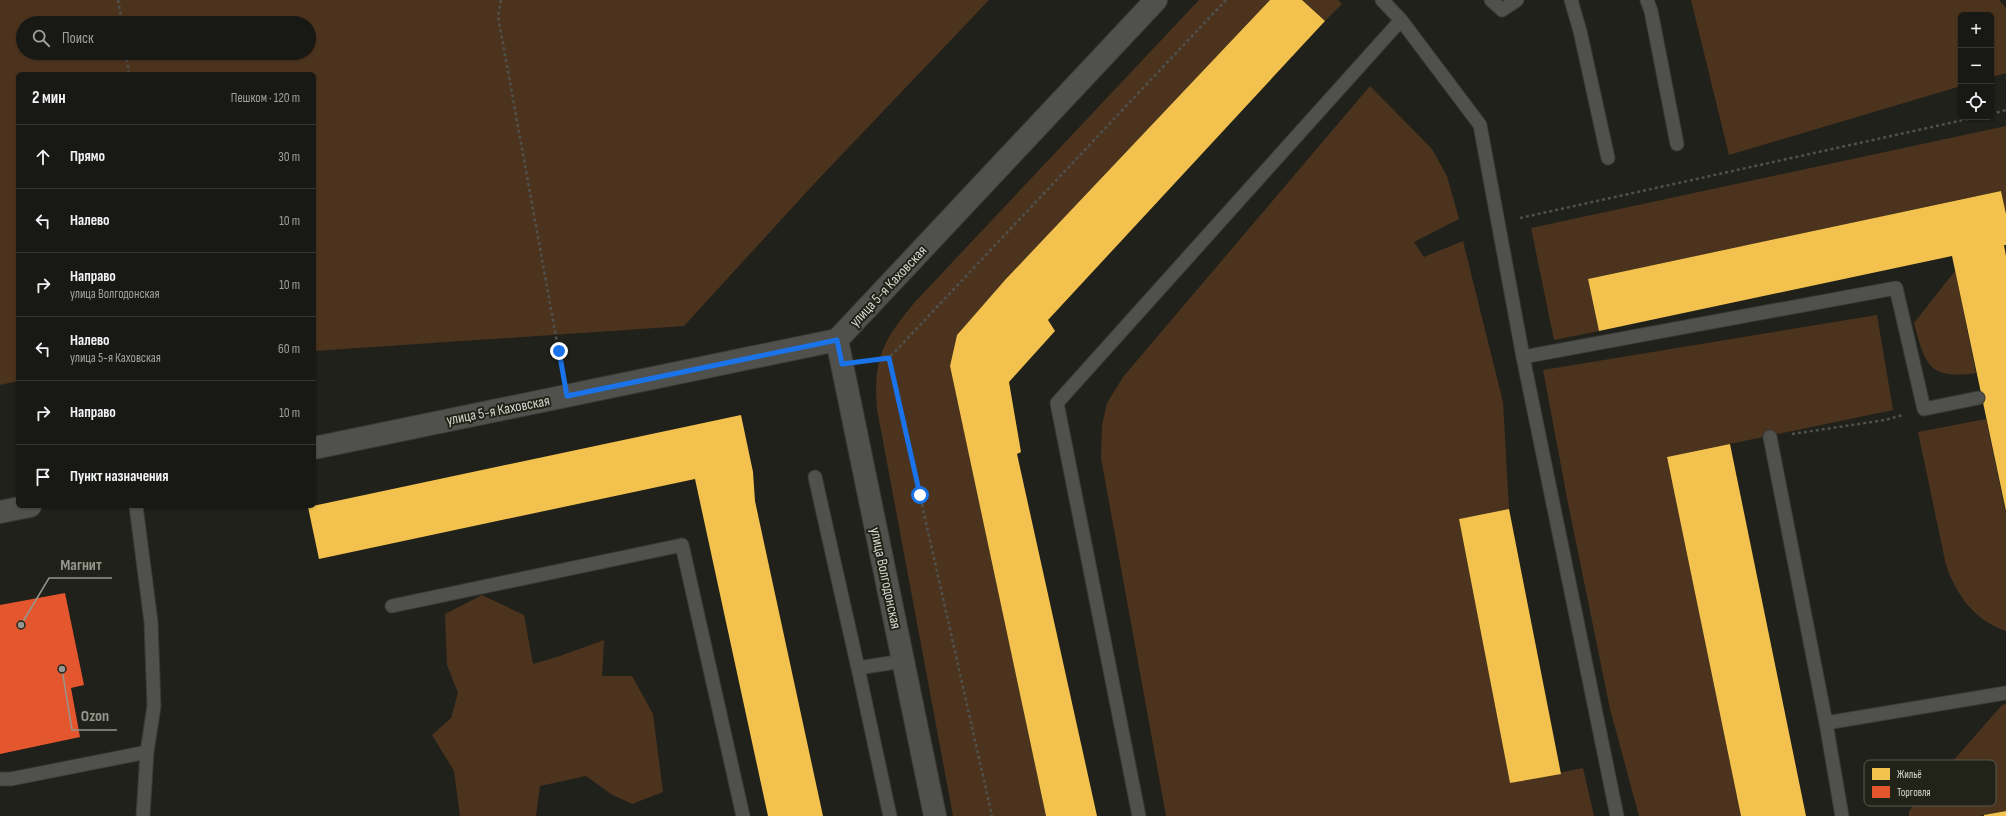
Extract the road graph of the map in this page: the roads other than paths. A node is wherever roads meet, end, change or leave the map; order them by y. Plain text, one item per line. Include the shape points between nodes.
1 (1156, 0) edge
2 (1382, 0) edge
3 (1491, 0) edge
4 (1516, 0) edge
5 (1572, 0) edge
6 (1647, 0) edge
7 (1402, 20) junction
8 (1677, 144) dead end
9 (1608, 158) dead end
10 (837, 340) junction
11 (1523, 357) junction
12 (1978, 398) dead end
13 (1770, 437) road end
14 (316, 448) edge
15 (815, 476) dead end
16 (20, 508) edge
17 (136, 508) edge
18 (0, 512) edge
19 (392, 606) dead end
20 (903, 661) junction
21 (858, 668) junction
22 (2006, 693) edge
23 (1826, 723) junction
24 (147, 752) junction
25 (0, 779) edge
26 (143, 816) edge
27 (743, 816) edge
28 (890, 816) edge
29 (935, 816) edge
30 (1138, 816) edge
31 (1617, 816) edge
32 (1842, 816) edge

1 - 10 street, улица 5-я Каховская
2 - 7 lane
3 - 4 lane via 1502,10
5 - 9 lane
6 - 8 lane
7 - 11 lane via 1480,125
7 - 30 lane via 1058,403
10 - 14 street, улица 5-я Каховская
10 - 20 street, улица Волгодонская
11 - 12 lane via 1896,288 1924,409
11 - 31 lane
13 - 23 lane
15 - 21 lane
16 - 18 street
17 - 24 lane via 151,622 154,706
19 - 27 lane via 682,544
20 - 21 lane
20 - 29 street, улица Волгодонская
21 - 28 lane
22 - 23 lane
23 - 32 lane
24 - 25 lane
24 - 26 lane

